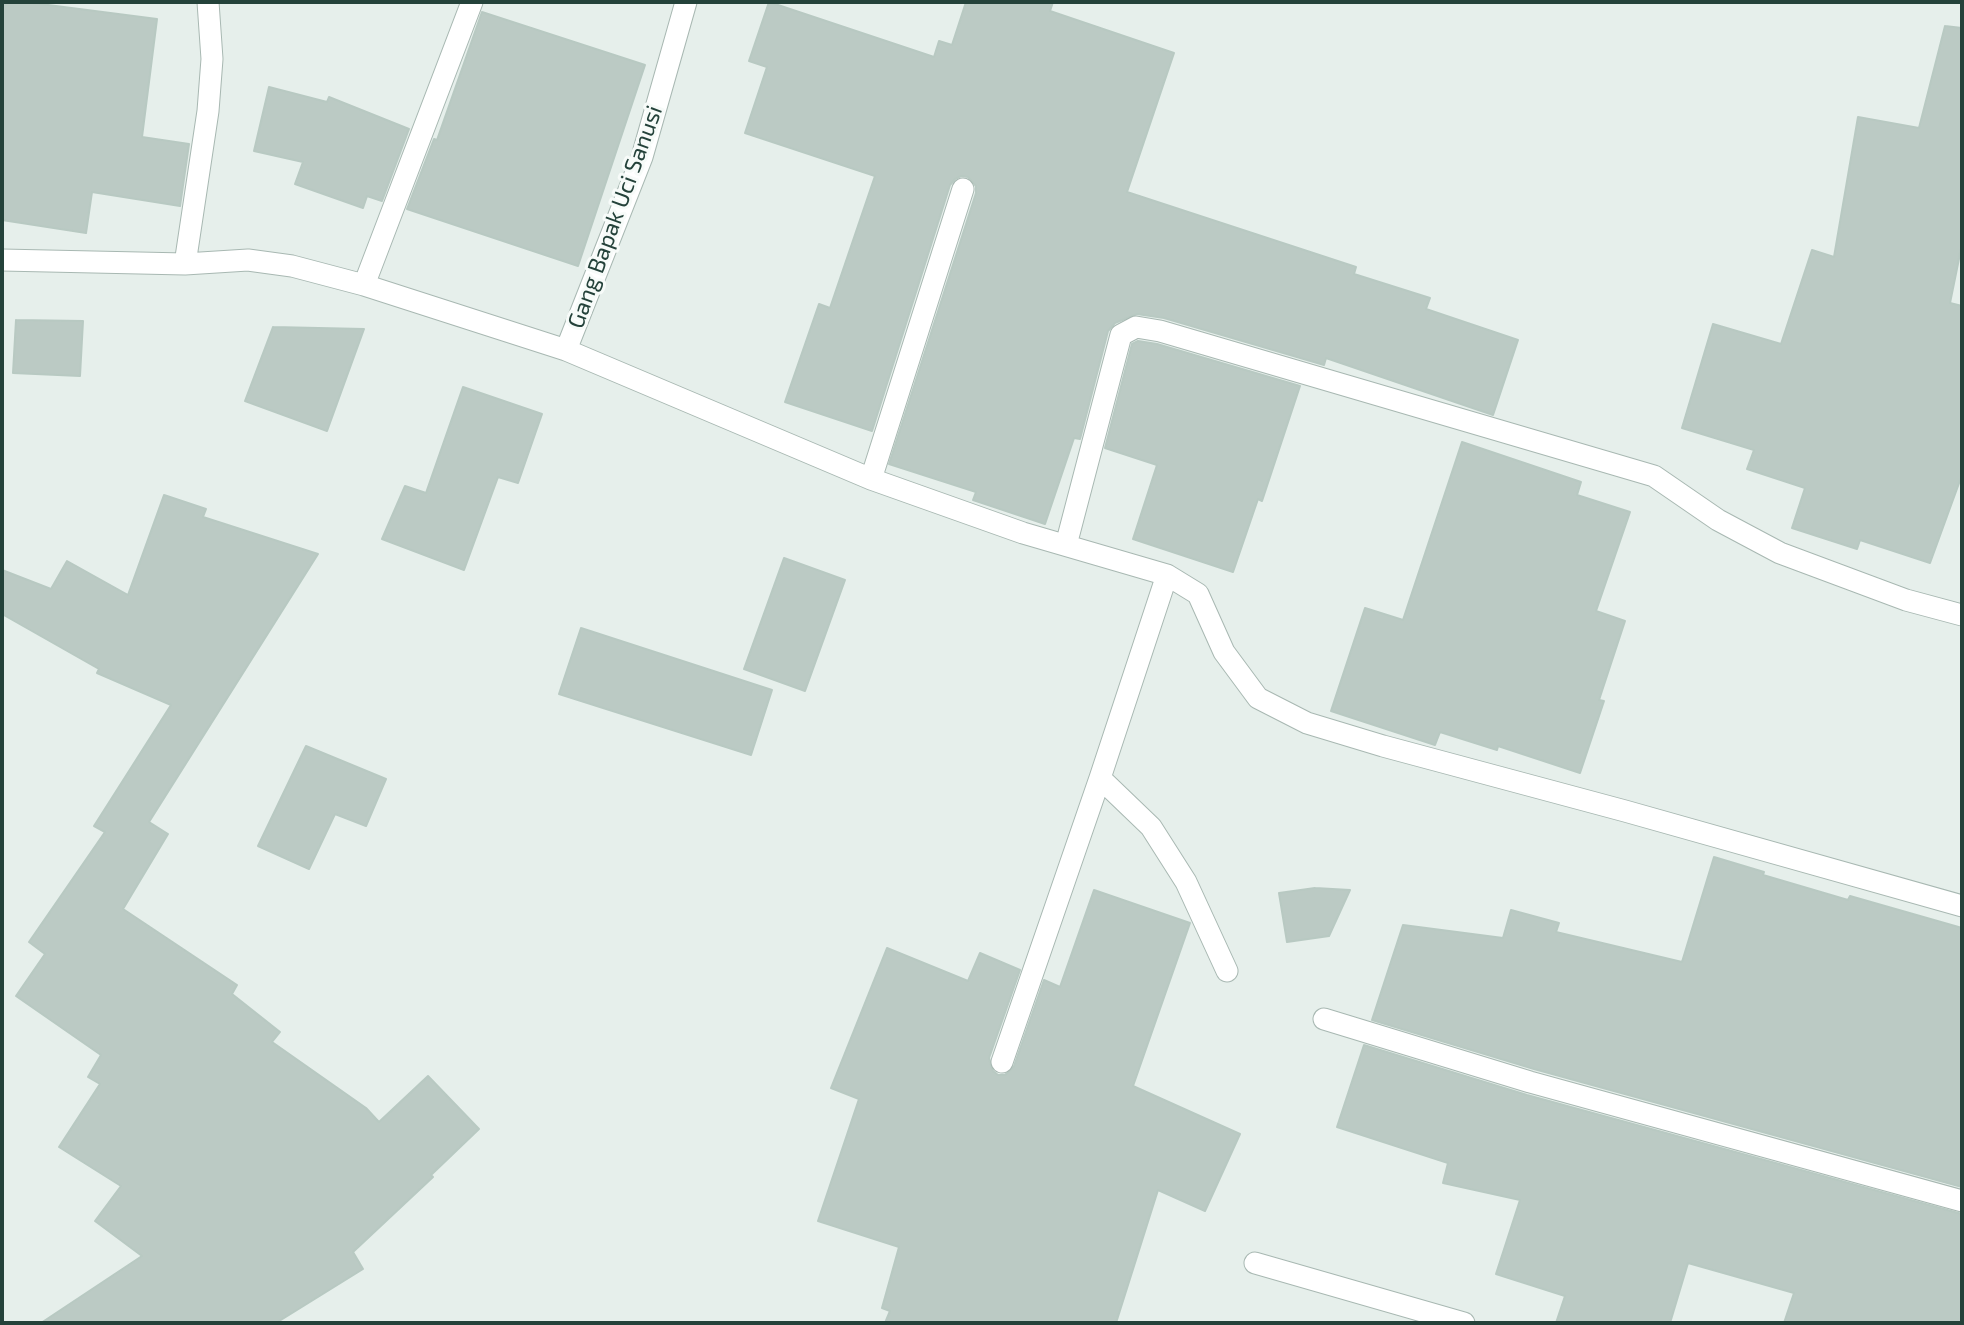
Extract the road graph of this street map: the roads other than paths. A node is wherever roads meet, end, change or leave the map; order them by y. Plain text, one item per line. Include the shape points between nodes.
1 (208, 2) edge
2 (472, 2) edge
3 (686, 2) edge
4 (964, 189) dead end
5 (2, 260) edge
6 (185, 264) junction
7 (364, 285) junction
8 (566, 350) junction
9 (871, 478) junction
10 (1066, 545) junction
11 (1167, 575) junction
12 (1962, 615) edge
13 (1100, 778) junction
14 (1962, 906) edge
15 (1227, 971) dead end
16 (1324, 1019) dead end
17 (1002, 1062) dead end
18 (1962, 1201) edge
19 (1255, 1263) dead end
20 (1464, 1323) edge

1 - 6 street via 212,59 208,111
2 - 7 street
3 - 8 street, Gang Bapak Uci Sanusi via 642,157
4 - 9 street
5 - 6 street
6 - 7 street via 248,260 292,265
7 - 8 street
8 - 9 street
9 - 10 street
10 - 11 street
10 - 12 street via 1121,335 1136,327 1654,476 1718,520 1780,553 1906,600
11 - 13 street
11 - 14 street via 1198,594 1224,652 1258,698 1307,723
13 - 15 street via 1151,827 1186,882
13 - 17 street
16 - 18 street via 1530,1082
19 - 20 street

